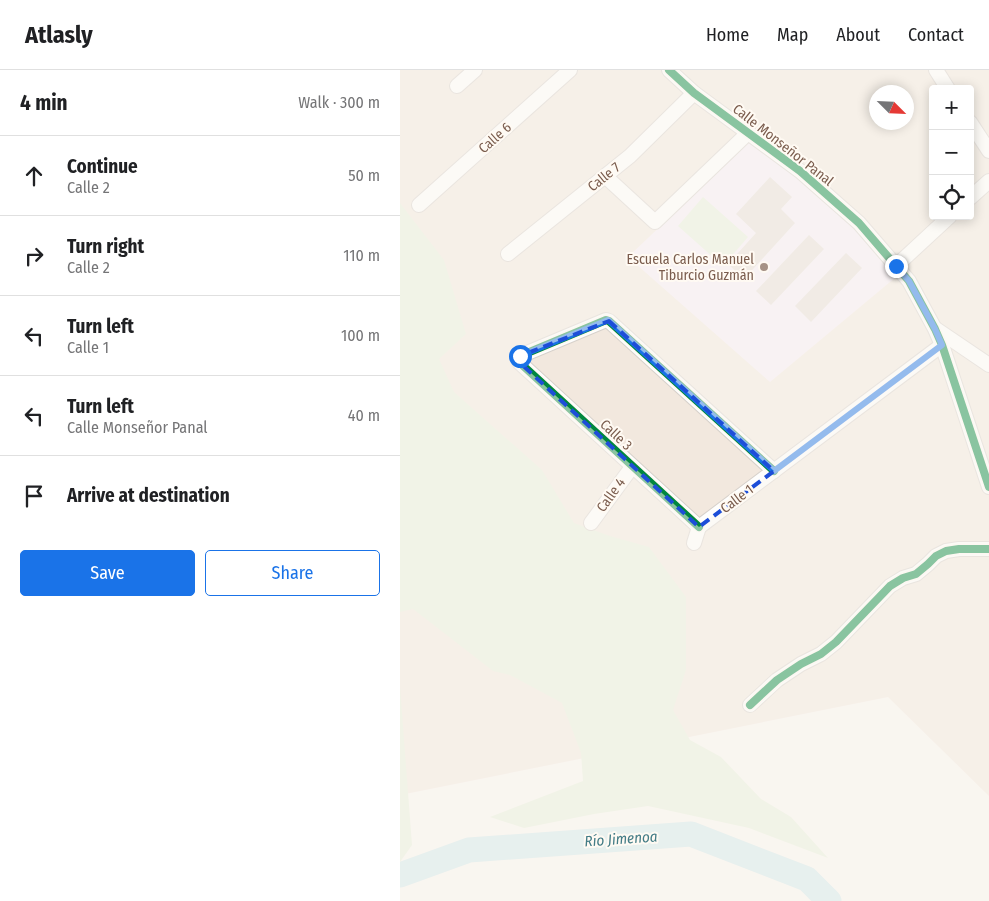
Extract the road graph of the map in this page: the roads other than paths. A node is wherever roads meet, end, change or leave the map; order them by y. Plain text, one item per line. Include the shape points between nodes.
1 (475, 70) edge
2 (570, 70) edge
3 (668, 70) edge
4 (936, 70) edge
5 (945, 85) edge
6 (457, 86) dead end
7 (694, 93) junction
8 (974, 128) edge
9 (748, 132) junction
10 (989, 151) edge
11 (605, 176) junction
12 (989, 182) edge
13 (974, 195) edge
14 (419, 205) dead end
15 (946, 220) edge
16 (508, 254) dead end
17 (896, 266) junction
18 (935, 329) junction
19 (942, 345) junction
20 (989, 365) edge
21 (632, 467) junction
22 (774, 471) junction
23 (989, 487) edge
24 (590, 523) dead end
25 (699, 528) junction
26 (694, 543) dead end
27 (989, 549) edge
28 (750, 705) dead end

1 - 6 street
2 - 14 street, Calle 6
3 - 7 street, Calle Monseñor Panal
4 - 5 street
7 - 9 street, Calle Monseñor Panal
7 - 11 street, Calle 7
8 - 10 street
9 - 11 street via 655,222
9 - 17 street, Calle Monseñor Panal via 800,171 859,223
11 - 16 street, Calle 7
12 - 13 street
15 - 17 street
17 - 18 street, Calle Monseñor Panal via 909,281
18 - 19 street, Calle Monseñor Panal
18 - 20 street
19 - 22 street, Calle 1
19 - 23 street, Calle Monseñor Panal
21 - 22 street, Calle 3 via 518,362 520,356 608,320
21 - 24 street, Calle 4
21 - 25 street, Calle 3
22 - 25 street, Calle 1
25 - 26 street
27 - 28 street via 946,551 916,574 890,586 836,642 777,680

